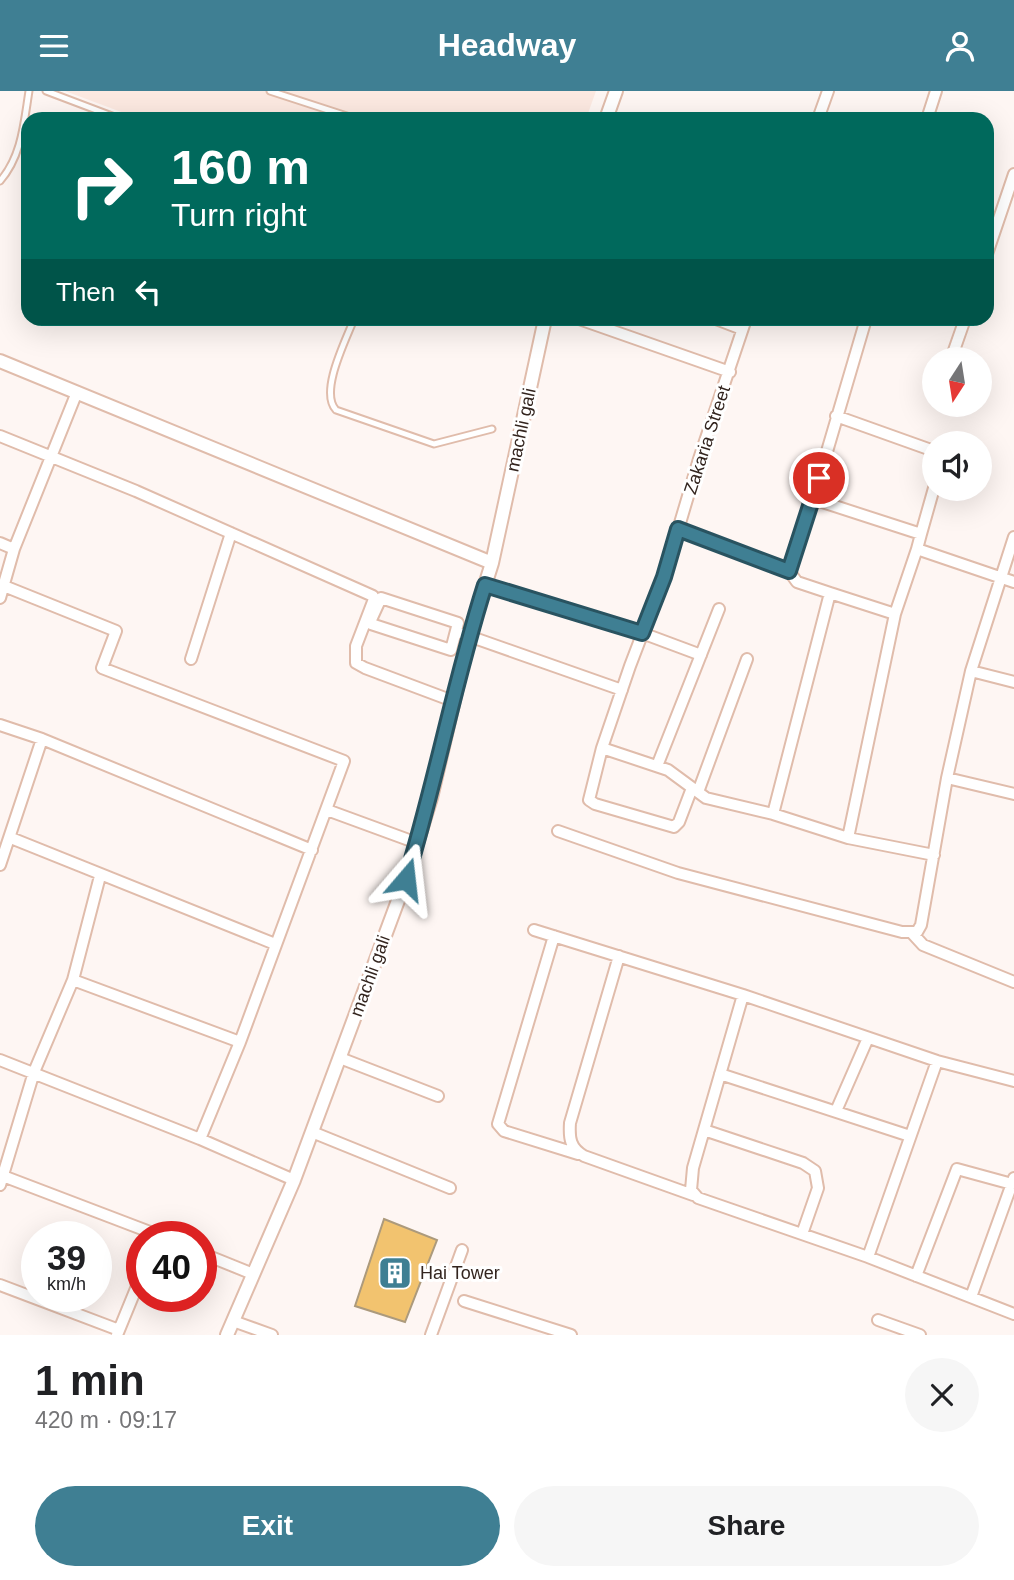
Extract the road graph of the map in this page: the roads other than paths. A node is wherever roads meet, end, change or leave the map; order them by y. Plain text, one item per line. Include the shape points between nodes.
1 (29, 91) edge
2 (46, 91) edge
3 (270, 91) edge
4 (616, 91) edge
5 (828, 91) edge
6 (936, 91) edge
7 (63, 94) edge
8 (25, 112) edge
9 (104, 112) edge
10 (334, 112) edge
11 (608, 112) edge
12 (820, 112) edge
13 (929, 112) edge
14 (21, 138) edge
15 (1014, 174) edge
16 (0, 181) edge
17 (994, 233) edge
18 (352, 326) edge
19 (543, 326) edge
20 (599, 326) edge
21 (743, 326) edge
22 (864, 326) edge
23 (963, 326) edge
24 (955, 347) edge
25 (0, 361) edge
26 (730, 372) junction
27 (77, 392) junction
28 (836, 416) junction
29 (492, 429) dead end
30 (0, 436) edge
31 (922, 447) edge
32 (50, 456) junction
33 (813, 499) junction
34 (930, 501) edge
35 (678, 529) junction
36 (231, 533) junction
37 (921, 534) junction
38 (1014, 537) edge
39 (0, 543) edge
40 (14, 548) junction
41 (917, 549) junction
42 (492, 563) junction
43 (789, 571) junction
44 (1000, 577) junction
45 (1014, 582) edge
46 (485, 585) junction
47 (4, 586) junction
48 (830, 593) junction
49 (0, 598) edge
50 (374, 604) junction
51 (719, 610) dead end
52 (895, 614) junction
53 (642, 633) junction
54 (462, 634) junction
55 (701, 655) junction
56 (191, 659) dead end
57 (747, 659) dead end
58 (971, 671) junction
59 (1014, 682) edge
60 (622, 690) junction
61 (453, 701) junction
62 (0, 725) edge
63 (42, 740) junction
64 (602, 748) junction
65 (657, 766) junction
66 (947, 778) junction
67 (695, 790) junction
68 (1014, 794) edge
69 (327, 810) junction
70 (773, 814) junction
71 (558, 831) dead end
72 (11, 838) junction
73 (848, 838) junction
74 (417, 843) junction
75 (312, 850) junction
76 (934, 855) junction
77 (0, 865) edge
78 (100, 876) junction
79 (534, 930) dead end
80 (912, 933) junction
81 (554, 936) junction
82 (275, 944) junction
83 (619, 956) junction
84 (73, 980) junction
85 (1014, 982) edge
86 (743, 995) junction
87 (868, 1038) junction
88 (240, 1042) junction
89 (340, 1058) junction
90 (0, 1060) edge
91 (937, 1061) junction
92 (34, 1072) junction
93 (720, 1074) junction
94 (1014, 1081) edge
95 (438, 1096) dead end
96 (836, 1111) junction
97 (704, 1131) junction
98 (312, 1132) junction
99 (911, 1136) junction
100 (200, 1139) junction
101 (584, 1156) junction
102 (294, 1180) junction
103 (2, 1181) edge
104 (1013, 1181) edge
105 (450, 1188) dead end
106 (693, 1195) junction
107 (126, 1225) edge
108 (802, 1234) junction
109 (462, 1250) dead end
110 (867, 1257) junction
111 (217, 1259) edge
112 (253, 1274) junction
113 (916, 1276) junction
114 (0, 1285) edge
115 (971, 1297) junction
116 (464, 1301) dead end
117 (127, 1312) edge
118 (1014, 1314) edge
119 (878, 1320) dead end
120 (233, 1321) junction
121 (118, 1333) edge
122 (227, 1335) edge
123 (272, 1335) edge
124 (430, 1335) edge
125 (570, 1335) edge
126 (919, 1335) edge

1 - 8 lane
2 - 7 lane
3 - 10 lane
4 - 11 street
5 - 12 street
6 - 13 street
7 - 9 lane
14 - 16 lane
15 - 17 street
18 - 29 lane via 329,391 336,409 435,443
19 - 42 street, machli gali
20 - 26 street
21 - 26 street, Zakaria Street
22 - 28 street
23 - 24 street
25 - 27 street
26 - 35 street, Zakaria Street
27 - 32 street
27 - 42 street
28 - 31 street
28 - 33 street
30 - 32 street
32 - 36 street
32 - 40 street
33 - 37 street
33 - 43 street
34 - 37 street
35 - 43 street
35 - 53 street, Zakaria Street
36 - 50 street via 373,596
36 - 56 street
37 - 41 street
38 - 44 street
39 - 40 street
40 - 47 street
41 - 44 street
41 - 52 street
42 - 46 street, machli gali
43 - 48 street via 797,582
44 - 45 street
44 - 58 street
46 - 53 street
46 - 54 street, machli gali
47 - 49 street
47 - 69 street via 116,631 102,668 344,761
48 - 52 street
48 - 70 street
50 - 54 street via 381,598 458,622
50 - 54 street via 371,624 449,650
50 - 61 street via 356,646 356,663
51 - 55 street
52 - 73 street
53 - 55 street
53 - 60 street, Zakaria Street
54 - 60 street
54 - 61 street, machli gali
55 - 65 street
57 - 67 street
58 - 59 street
58 - 66 street
60 - 64 street, Zakaria Street
61 - 74 street, machli gali
62 - 63 street
63 - 72 street
63 - 75 street
64 - 65 street
64 - 67 street, Zakaria Street via 589,795 595,804 674,827
65 - 67 street
66 - 68 street
66 - 76 street
67 - 70 street via 712,800
69 - 74 street
69 - 75 street
70 - 73 street
71 - 80 street via 678,873
72 - 77 street
72 - 78 street
73 - 76 street
74 - 89 street, machli gali
75 - 82 street
76 - 80 street via 921,925
78 - 82 street
78 - 84 street
79 - 81 street
80 - 85 street via 923,945
81 - 83 street
81 - 101 street via 498,1123 504,1131
82 - 88 street
83 - 86 street
83 - 101 street via 570,1123 569,1139
84 - 88 street
84 - 92 street
86 - 87 street
86 - 93 street
87 - 91 street
87 - 96 street
88 - 100 street
89 - 95 street
89 - 98 street, machli gali
90 - 92 street
91 - 94 street
91 - 99 street
92 - 100 street
92 - 103 street
93 - 96 street
93 - 97 street
96 - 99 street
97 - 106 street via 691,1179
97 - 108 street via 815,1171 818,1188
98 - 102 street, machli gali
98 - 105 street
99 - 110 street
100 - 102 street
101 - 106 street
102 - 112 street, machli gali
103 - 107 street
104 - 113 street via 957,1170
104 - 115 street
106 - 108 street
108 - 110 street
109 - 124 street
110 - 113 street
111 - 112 street
112 - 120 street, machli gali
113 - 115 street
114 - 121 street
115 - 118 street
116 - 125 street
117 - 121 street
119 - 126 street
120 - 122 street, machli gali
120 - 123 street

